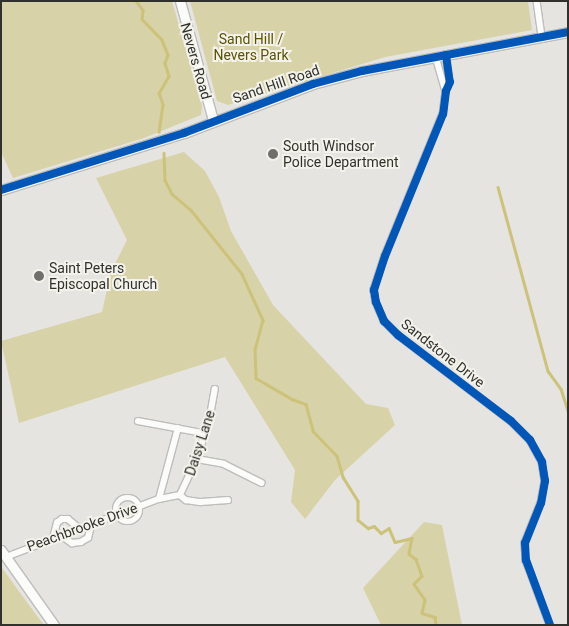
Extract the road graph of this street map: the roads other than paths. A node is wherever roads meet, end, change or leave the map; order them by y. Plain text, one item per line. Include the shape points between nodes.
1 (180, 1) edge
2 (537, 1) edge
3 (568, 32) edge
4 (542, 38) junction
5 (446, 55) junction
6 (436, 57) junction
7 (446, 90) junction
8 (213, 120) junction
9 (1, 190) edge
10 (215, 389) dead end
11 (138, 421) dead end
12 (178, 428) junction
13 (203, 433) junction
14 (197, 460) junction
15 (262, 483) dead end
16 (180, 494) junction
17 (159, 499) junction
18 (228, 500) dead end
19 (141, 506) junction
20 (115, 515) junction
21 (92, 524) junction
22 (79, 528) junction
23 (61, 535) junction
24 (53, 538) junction
25 (4, 554) edge
26 (54, 625) edge
27 (550, 625) edge

1 - 8 street, Nevers Road
2 - 4 street
3 - 4 street, Sand Hill Road
4 - 5 street, Sand Hill Road
5 - 6 street, Sand Hill Road
5 - 7 street, Sandstone Drive via 450,82
6 - 7 street, Sandstone Drive
6 - 8 street, Sand Hill Road via 313,84
7 - 27 street, Sandstone Drive via 443,114 376,282 376,302 384,321 398,335 511,421 530,440 542,462 545,481 541,503 525,543 526,560
8 - 9 street, Sand Hill Road via 136,149
10 - 13 street, Daisy Lane
11 - 12 street
12 - 13 street
12 - 17 street
13 - 14 street, Daisy Lane
14 - 15 street via 224,464
14 - 16 street, Daisy Lane
16 - 17 street, Peachbrooke Drive
16 - 18 street via 186,500 201,502
17 - 19 street, Peachbrooke Drive
19 - 20 street, Peachbrooke Drive
19 - 20 street via 133,523 126,523
19 - 20 street via 132,498 124,497 119,501
20 - 21 street, Peachbrooke Drive
21 - 22 street, Peachbrooke Drive
21 - 23 street via 88,538 81,542 72,543
22 - 23 street, Peachbrooke Drive
22 - 24 street via 68,519 62,520 57,523
23 - 24 street, Peachbrooke Drive
24 - 25 street, Peachbrooke Drive
25 - 26 street

